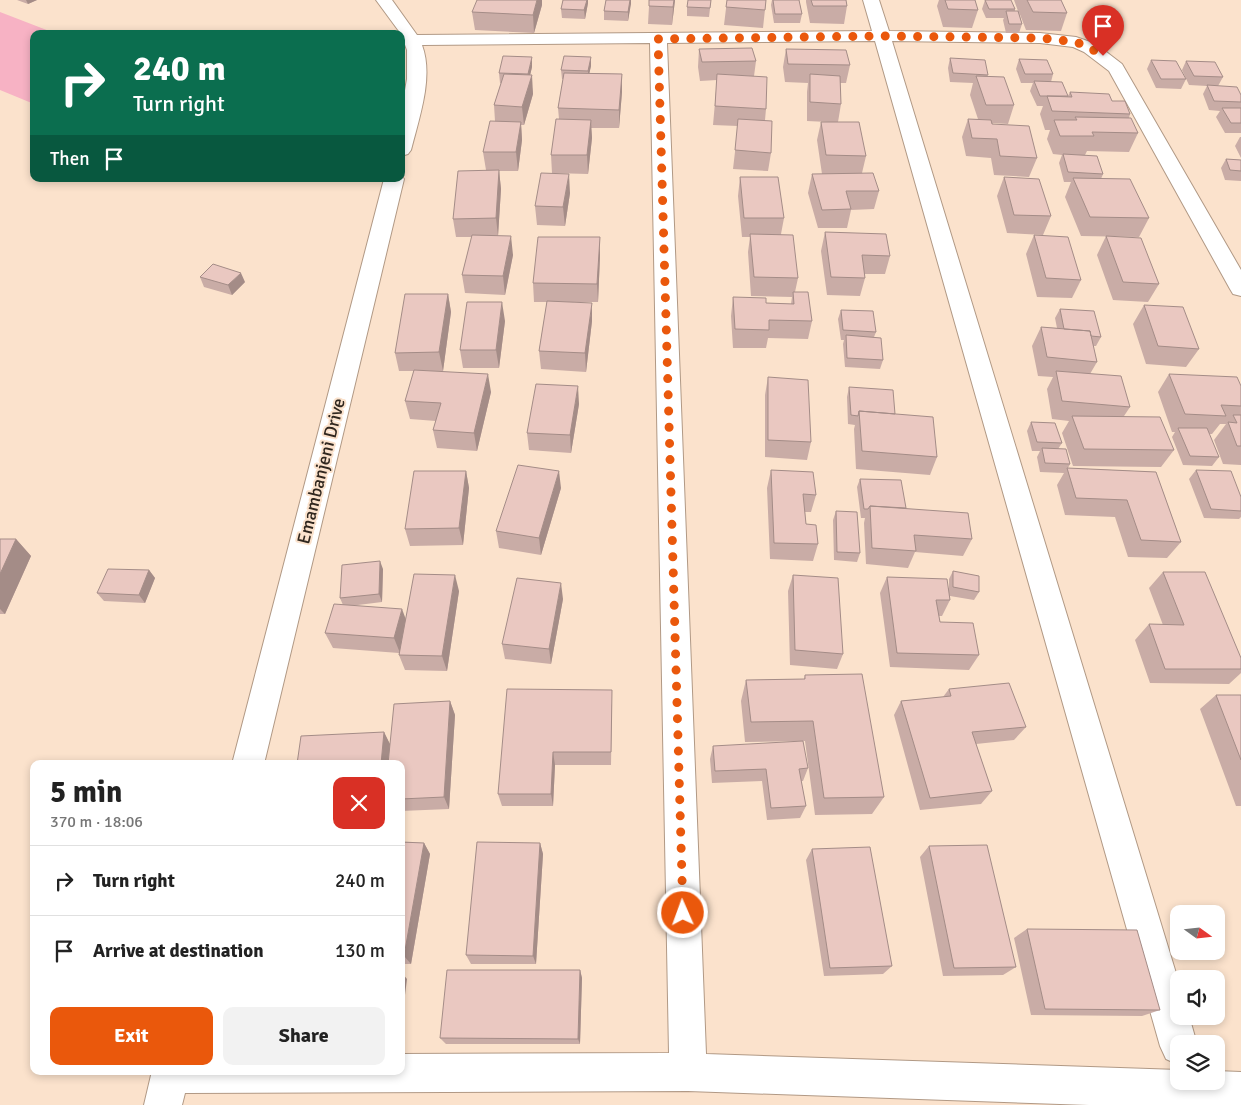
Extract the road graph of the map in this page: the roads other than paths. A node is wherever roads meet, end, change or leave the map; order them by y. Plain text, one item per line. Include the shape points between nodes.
1 (384, 0) edge
2 (871, 0) edge
3 (881, 36) junction
4 (658, 39) junction
5 (412, 40) junction
6 (405, 134) edge
7 (393, 182) edge
8 (1241, 288) edge
9 (249, 760) edge
10 (1176, 1035) edge
11 (688, 1072) junction
12 (168, 1084) edge
13 (1170, 1084) edge
14 (1225, 1089) edge
15 (1241, 1091) edge

1 - 5 street
2 - 3 street
3 - 4 street
3 - 8 street via 1040,38 1076,42 1103,56 1116,68
3 - 10 street
4 - 5 street
4 - 11 street
5 - 6 street via 417,69
7 - 9 street, Emambanjeni Drive
11 - 12 street
11 - 13 street
14 - 15 street

